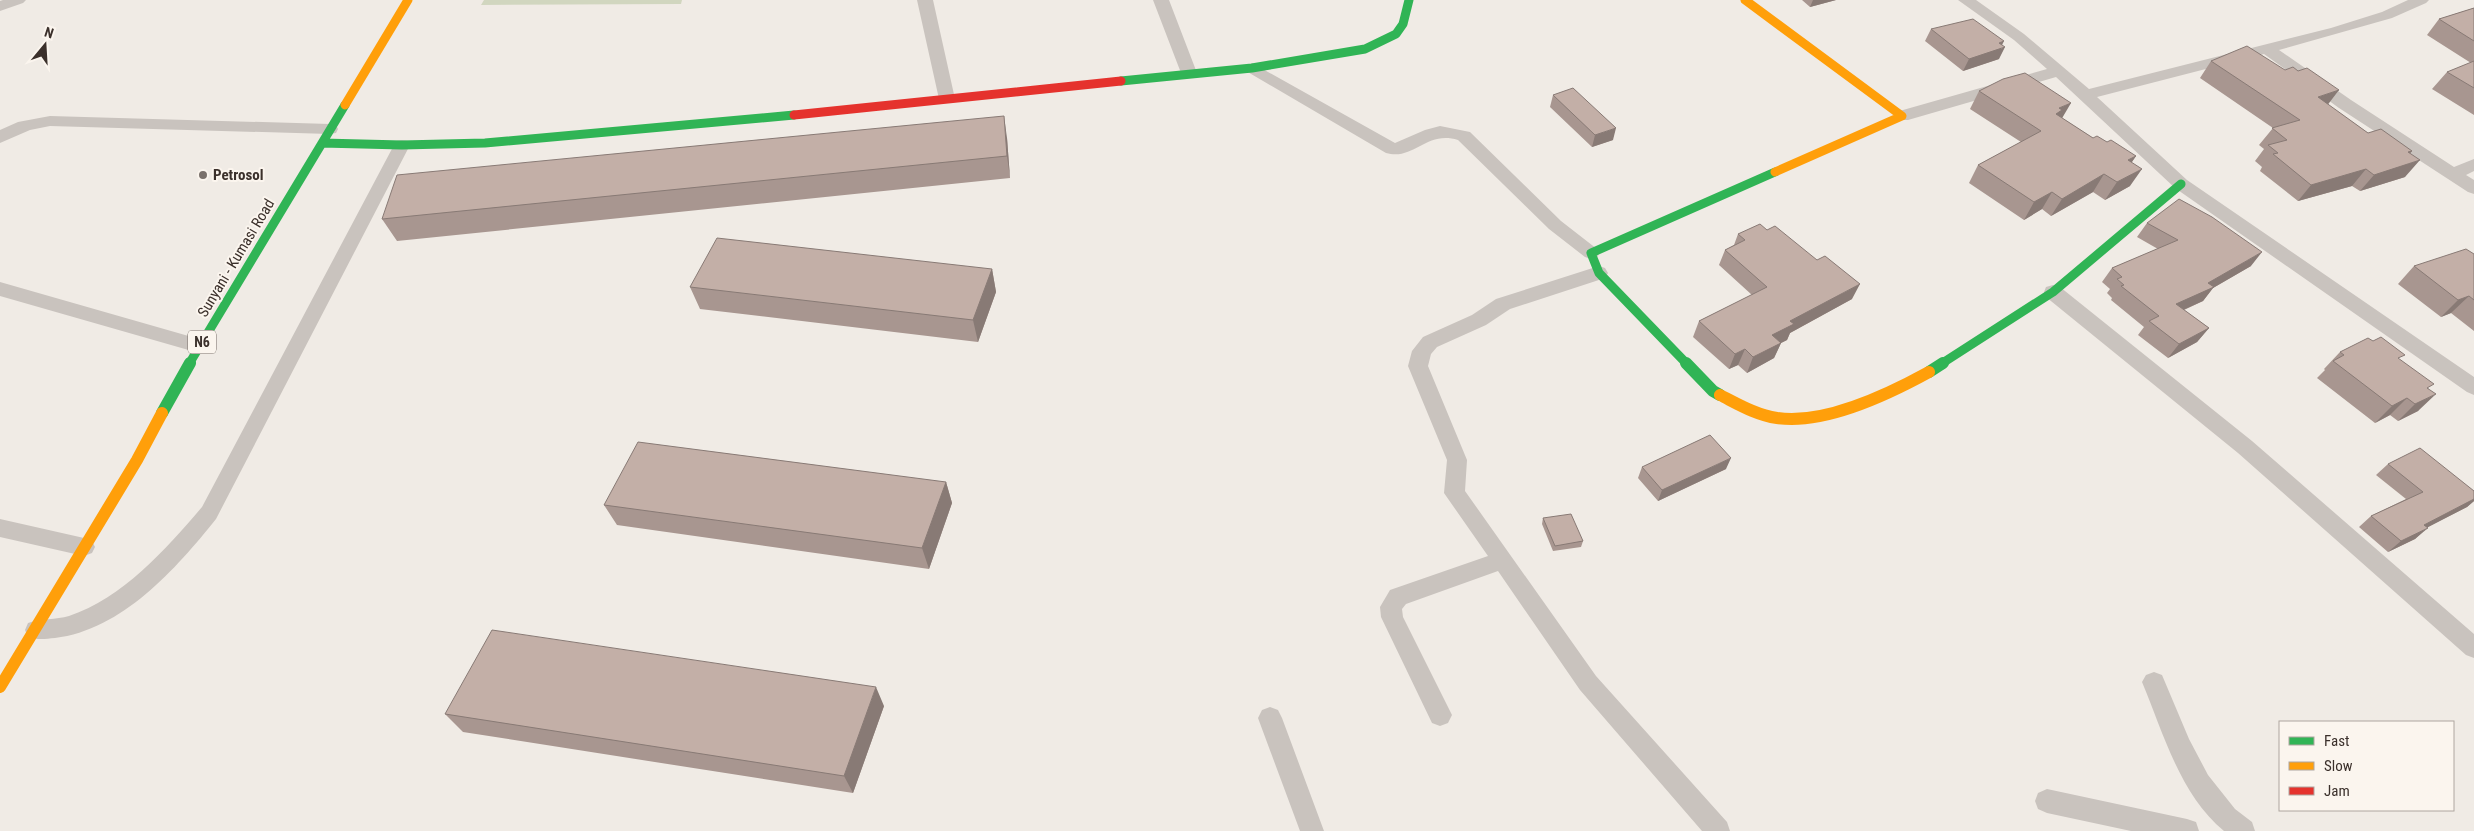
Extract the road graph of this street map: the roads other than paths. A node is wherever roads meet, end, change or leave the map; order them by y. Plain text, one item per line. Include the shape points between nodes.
1 (18, 0) edge
2 (408, 0) edge
3 (925, 0) edge
4 (1161, 0) edge
5 (1745, 0) edge
6 (1966, 0) edge
7 (2421, 0) edge
8 (1406, 2) edge
9 (0, 6) edge
10 (2267, 49) junction
11 (1252, 68) junction
12 (2059, 71) junction
13 (1189, 73) junction
14 (2087, 95) junction
15 (947, 99) junction
16 (1902, 116) junction
17 (330, 128) junction
18 (0, 138) edge
19 (322, 143) junction
20 (402, 145) junction
21 (2474, 165) edge
22 (2454, 173) junction
23 (2181, 184) junction
24 (2474, 188) edge
25 (1591, 253) junction
26 (1599, 273) junction
27 (0, 289) edge
28 (2053, 292) junction
29 (199, 346) junction
30 (2474, 387) edge
31 (0, 528) edge
32 (84, 547) junction
33 (1503, 560) junction
34 (36, 630) junction
35 (2474, 648) edge
36 (8, 663) edge
37 (2154, 682) dead end
38 (0, 687) edge
39 (1440, 715) dead end
40 (1270, 718) dead end
41 (2046, 801) dead end
42 (1312, 831) edge
43 (1718, 831) edge
44 (2187, 831) edge
45 (2243, 831) edge

1 - 9 street
2 - 17 street, Sunyani - Kumasi Road / N6
3 - 15 street
4 - 13 street
5 - 16 street
6 - 12 street via 2019,37
7 - 10 street via 2387,15
8 - 11 street via 1403,24 1387,40 1365,49
10 - 14 street
10 - 22 street via 2345,104
11 - 13 street
11 - 25 street via 1392,148 1398,149 1438,131 1464,136 1555,225
12 - 14 street
12 - 16 street
13 - 15 street
14 - 23 street
15 - 20 street via 485,143
16 - 25 street
17 - 18 street via 50,121 29,124
17 - 19 street, Sunyani - Kumasi Road / N6
19 - 20 street
19 - 29 street, Sunyani - Kumasi Road / N6
20 - 34 street via 210,513 133,591 102,611 72,624
21 - 22 street
22 - 24 street
23 - 28 street
23 - 30 street
25 - 26 street
26 - 28 street via 1714,391 1749,410 1783,419 1812,418 1899,388 1928,373
26 - 33 street via 1502,304 1479,320 1430,342 1422,351 1418,366 1457,460 1454,493
27 - 29 street
28 - 35 street via 2246,447
29 - 32 street, Sunyani - Kumasi Road / N6 via 137,460
31 - 32 street
32 - 34 street, Sunyani - Kumasi Road / N6
33 - 39 street via 1398,597 1391,607 1392,617
33 - 43 street via 1588,683
34 - 36 street, Sunyani - Kumasi Road / N6
36 - 38 street, Sunyani - Kumasi Road / N6
37 - 45 street via 2202,790 2230,822
40 - 42 street
41 - 44 street

